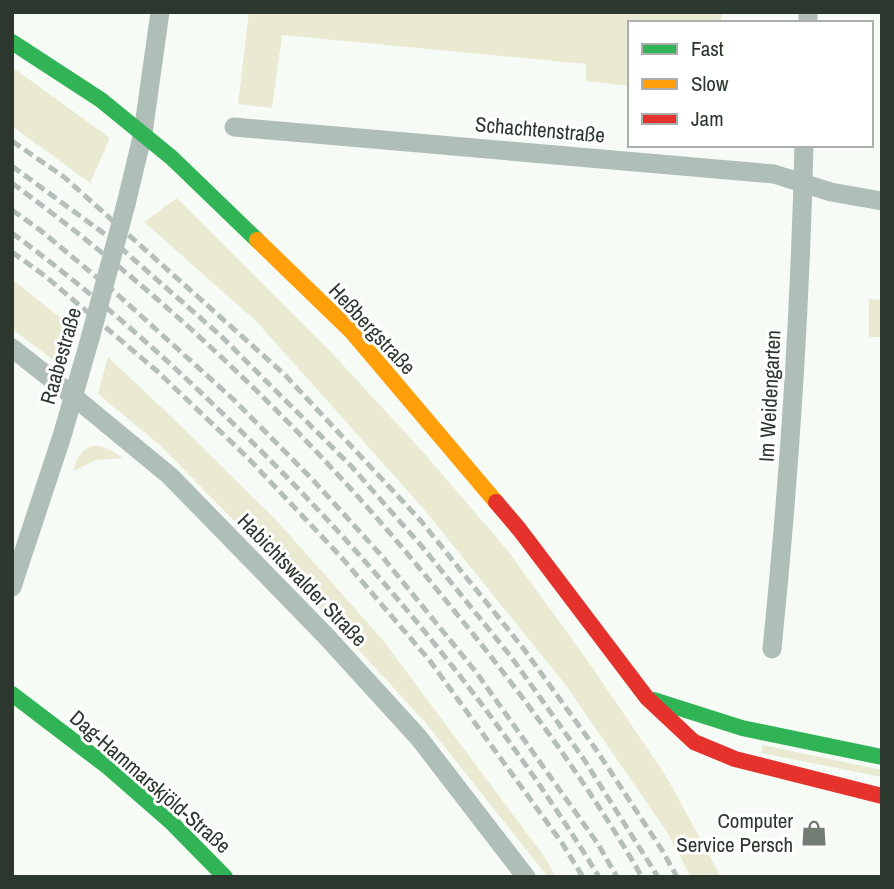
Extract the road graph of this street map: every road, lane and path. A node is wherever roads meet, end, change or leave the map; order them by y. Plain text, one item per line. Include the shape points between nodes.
1 (160, 12) edge
2 (12, 43) edge
3 (234, 127) dead end
4 (144, 134) junction
5 (804, 147) edge
6 (803, 183) junction
7 (882, 201) edge
8 (12, 348) edge
9 (73, 396) junction
10 (12, 587) edge
11 (772, 649) dead end
12 (12, 694) edge
13 (647, 698) junction
14 (738, 743) junction
15 (882, 757) edge
16 (882, 796) edge
17 (225, 877) edge
18 (526, 877) edge

1 - 4 street, Raabestraße
2 - 4 main road, Heßbergstraße via 101,100
3 - 6 street, Schachtenstraße via 774,174
4 - 9 street, Raabestraße, bridge
4 - 13 main road, Heßbergstraße via 352,332 519,529
5 - 6 street, Im Weidengarten
6 - 7 street, Schachtenstraße
6 - 11 street, Im Weidengarten via 793,400
8 - 9 street, Habichtswalder Straße
9 - 10 street, Raabestraße
9 - 18 street, Habichtswalder Straße via 170,476 326,636 419,738
12 - 17 main road, Dag-Hammarskjöld-Straße via 108,767
13 - 14 main road, Heßbergstraße
13 - 14 main road, Heßbergstraße via 694,742
14 - 15 main road, Heßbergstraße
14 - 16 main road, Heßbergstraße

